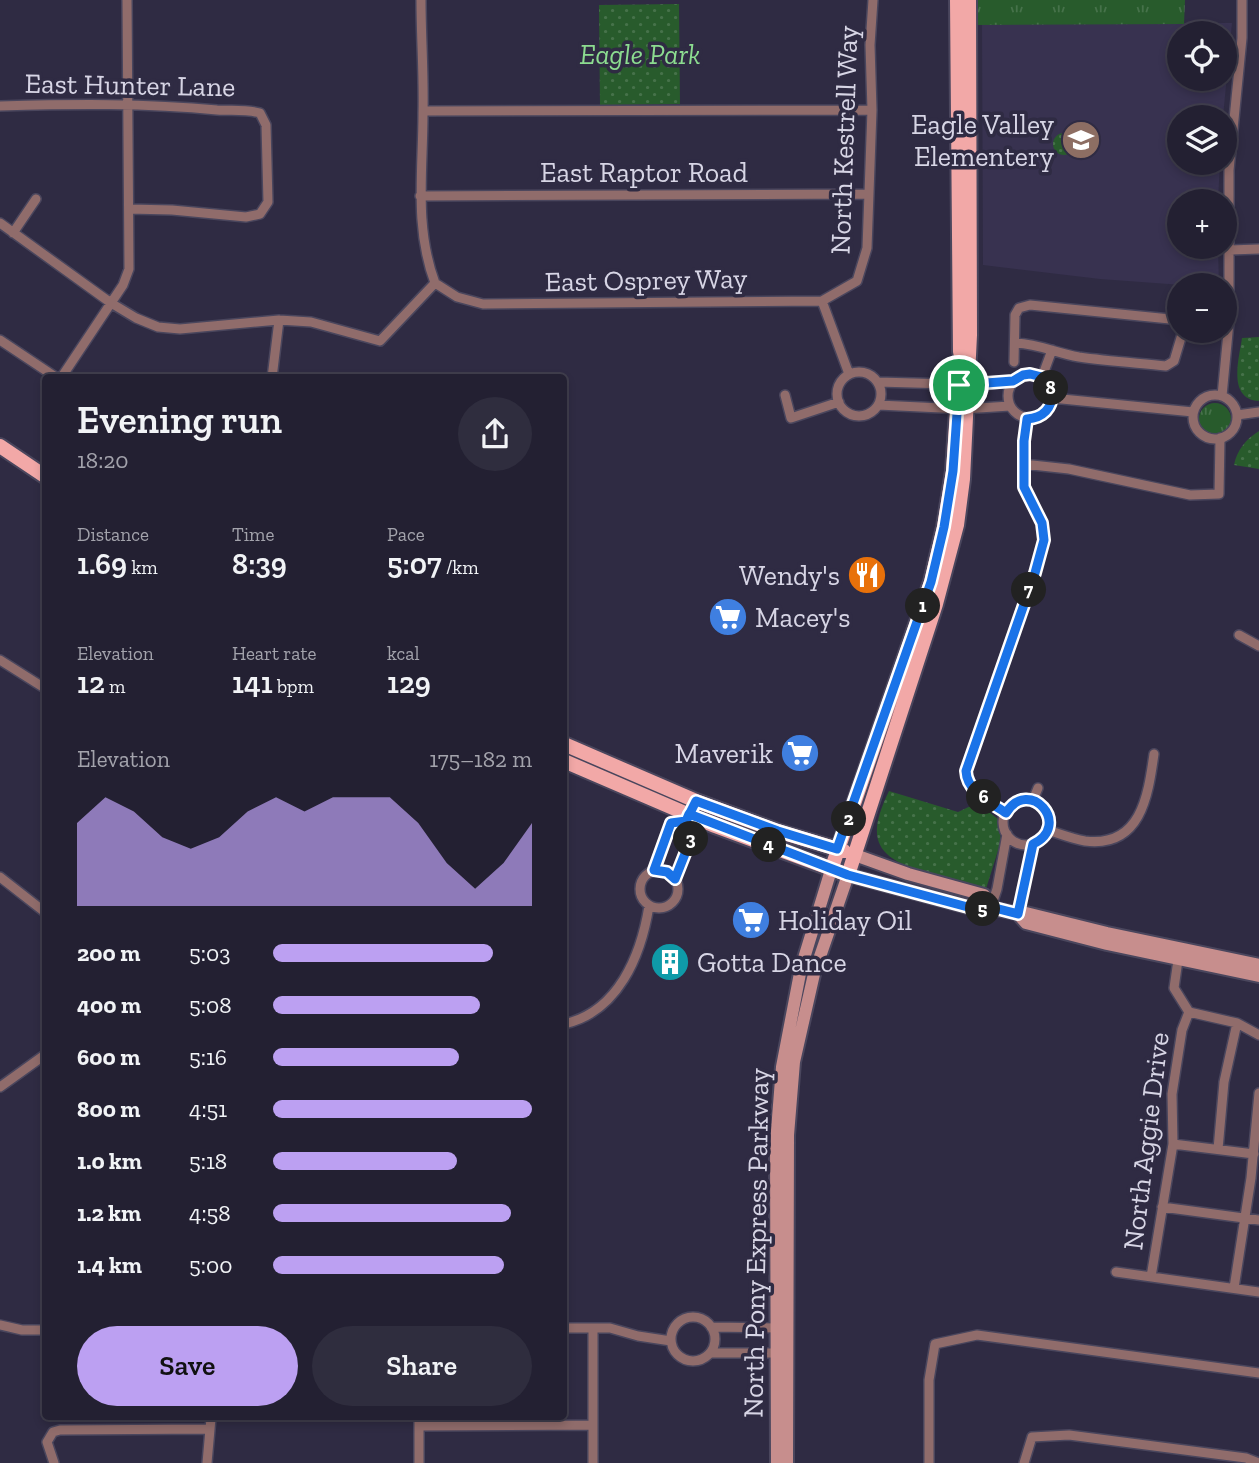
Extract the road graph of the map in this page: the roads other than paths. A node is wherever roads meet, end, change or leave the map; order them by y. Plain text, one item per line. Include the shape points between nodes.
1 (127, 0) edge
2 (421, 0) edge
3 (873, 0) edge
4 (957, 0) edge
5 (969, 0) edge
6 (1242, 0) edge
7 (126, 105) junction
8 (0, 106) edge
9 (872, 110) junction
10 (424, 111) junction
11 (1230, 189) edge
12 (868, 194) junction
13 (420, 196) junction
14 (36, 199) dead end
15 (129, 209) junction
16 (0, 223) edge
17 (13, 233) junction
18 (1259, 248) edge
19 (1237, 250) edge
20 (857, 281) joint
21 (435, 283) junction
22 (822, 301) junction
23 (111, 303) junction
24 (1167, 319) edge
25 (279, 320) junction
26 (0, 340) edge
27 (1015, 342) junction
28 (1179, 343) edge
29 (1226, 343) edge
30 (1052, 350) junction
31 (1014, 362) dead end
32 (53, 374) edge
33 (62, 374) edge
34 (273, 374) edge
35 (849, 374) junction
36 (1042, 377) junction
37 (1013, 381) junction
38 (878, 382) junction
39 (964, 385) junction
40 (785, 395) dead end
41 (1222, 396) junction
42 (1052, 398) junction
43 (839, 402) junction
44 (878, 405) junction
45 (1010, 406) junction
46 (962, 409) junction
47 (1193, 412) junction
48 (1259, 412) edge
49 (1237, 415) junction
50 (1027, 419) junction
51 (1220, 438) junction
52 (0, 446) edge
53 (1023, 464) junction
54 (42, 474) edge
55 (1239, 635) dead end
56 (1259, 646) edge
57 (0, 660) edge
58 (42, 686) edge
59 (567, 746) edge
60 (1154, 754) dead end
61 (567, 762) edge
62 (1038, 788) dead end
63 (1033, 800) junction
64 (691, 812) junction
65 (1006, 813) junction
66 (1048, 830) junction
67 (1007, 834) junction
68 (1033, 844) junction
69 (837, 849) junction
70 (855, 855) junction
71 (654, 870) junction
72 (831, 870) junction
73 (848, 875) junction
74 (0, 877) edge
75 (675, 879) junction
76 (649, 906) junction
77 (991, 907) junction
78 (42, 910) edge
79 (1018, 914) junction
80 (1178, 960) junction
81 (1259, 965) edge
82 (1259, 976) edge
83 (1189, 1012) junction
84 (567, 1023) edge
85 (1237, 1023) junction
86 (1259, 1035) edge
87 (42, 1057) edge
88 (0, 1087) edge
89 (1259, 1093) edge
90 (1173, 1143) junction
91 (1219, 1149) junction
92 (1254, 1154) junction
93 (1163, 1207) junction
94 (1243, 1218) junction
95 (1259, 1220) edge
96 (1116, 1272) dead end
97 (1151, 1278) junction
98 (1234, 1288) junction
99 (1259, 1292) edge
100 (0, 1325) edge
101 (711, 1327) junction
102 (567, 1328) edge
103 (593, 1328) junction
104 (782, 1328) junction
105 (42, 1330) edge
106 (671, 1341) junction
107 (710, 1353) junction
108 (782, 1353) junction
109 (1259, 1373) edge
110 (211, 1420) edge
111 (419, 1422) edge
112 (592, 1424) junction
113 (210, 1429) junction
114 (54, 1463) edge
115 (208, 1463) edge
116 (419, 1463) edge
117 (593, 1463) edge
118 (777, 1463) edge
119 (787, 1463) edge
120 (929, 1463) edge
121 (1024, 1463) edge
122 (1259, 1463) edge

1 - 7 street
2 - 10 street
3 - 9 street, North Kestrell Way
4 - 39 main road, North Pony Express Parkway
5 - 39 main road, North Pony Express Parkway
6 - 11 street
7 - 8 street, East Hunter Lane
7 - 15 street
7 - 15 street, East Hunter Lane via 248,110 260,113 266,125 268,202 260,214 246,217
9 - 10 street
9 - 12 street, North Kestrell Way
10 - 13 street
12 - 13 street, East Raptor Road
12 - 20 street, North Kestrell Way via 867,248
13 - 21 street via 426,259
14 - 17 street
15 - 23 street via 128,268
16 - 17 street
17 - 23 street
18 - 19 street
20 - 22 street, East Osprey Way
21 - 22 street, East Osprey Way via 457,297 483,304
21 - 25 street via 380,341 311,322
22 - 35 street
23 - 25 street via 158,327
23 - 33 street
24 - 27 street via 1030,305 1019,308 1015,315
25 - 34 street
26 - 32 street
27 - 30 street
27 - 31 street
28 - 30 street via 1174,361 1166,366
29 - 41 street
30 - 36 street
35 - 38 street via 864,372
35 - 43 street via 839,384
36 - 37 street via 1030,374
36 - 42 street
37 - 39 street
37 - 45 street via 1007,393
38 - 39 street
38 - 44 street
39 - 46 main road, North Pony Express Parkway
40 - 43 street via 791,418
41 - 47 street via 1207,396
41 - 49 street via 1233,404
42 - 47 street
42 - 50 street via 1041,416
43 - 44 street via 847,412 859,415
44 - 46 street
45 - 46 street
45 - 50 street
46 - 69 main road, North Pony Express Parkway via 931,582
46 - 70 main road, North Pony Express Parkway via 963,479 948,565
47 - 51 street via 1198,431
48 - 49 street
49 - 51 street via 1232,430
50 - 53 street
51 - 53 street via 1219,494 1191,495
52 - 54 main road
53 - 65 street via 1024,487 1042,523 1044,540 966,771 973,790
55 - 56 street
57 - 58 street
59 - 64 main road
60 - 66 street via 1148,795 1126,833 1110,841 1085,841
61 - 64 main road
62 - 63 street
63 - 65 street via 1017,801
63 - 66 street via 1045,809
64 - 69 main road
64 - 71 street via 671,823
64 - 72 main road
64 - 75 street via 694,831
65 - 67 street via 1003,824
66 - 68 street
67 - 68 street via 1018,844
67 - 77 street
68 - 79 street
69 - 70 main road
69 - 72 main road, North Pony Express Parkway
70 - 73 main road, North Pony Express Parkway
70 - 77 main road via 984,895
71 - 75 street
71 - 76 street via 644,876 639,889
72 - 73 main road
72 - 104 main road, North Pony Express Parkway via 801,968 782,1067 776,1143
73 - 77 main road via 979,910
73 - 104 main road, North Pony Express Parkway via 806,1001 794,1062
74 - 78 street
75 - 76 street via 678,890 672,904
76 - 84 street via 644,936 622,983 598,1008
77 - 79 main road
79 - 80 main road via 1026,923
79 - 81 main road
80 - 82 main road
80 - 83 street via 1174,989
83 - 85 street
83 - 90 street, North Aggie Drive via 1172,1094
85 - 86 street
85 - 91 street via 1224,1082
87 - 88 street
89 - 92 street
90 - 91 street
90 - 93 street, North Aggie Drive
91 - 92 street
92 - 94 street
93 - 94 street
93 - 97 street, North Aggie Drive
94 - 95 street
94 - 98 street
96 - 97 street
97 - 98 street
98 - 99 street
100 - 105 street
101 - 104 street
101 - 106 street via 689,1318 676,1326
101 - 107 street via 715,1341
102 - 103 street
103 - 106 street
103 - 112 street
104 - 108 main road, North Pony Express Parkway
106 - 107 street via 676,1353 688,1361
107 - 108 street
108 - 118 main road, North Pony Express Parkway
108 - 119 main road, North Pony Express Parkway
109 - 120 street via 977,1335 935,1343 929,1380
110 - 113 street
111 - 112 street
111 - 116 street
112 - 117 street
113 - 114 street via 60,1430 50,1435 47,1446
113 - 115 street
121 - 122 street via 1032,1437 1069,1435

